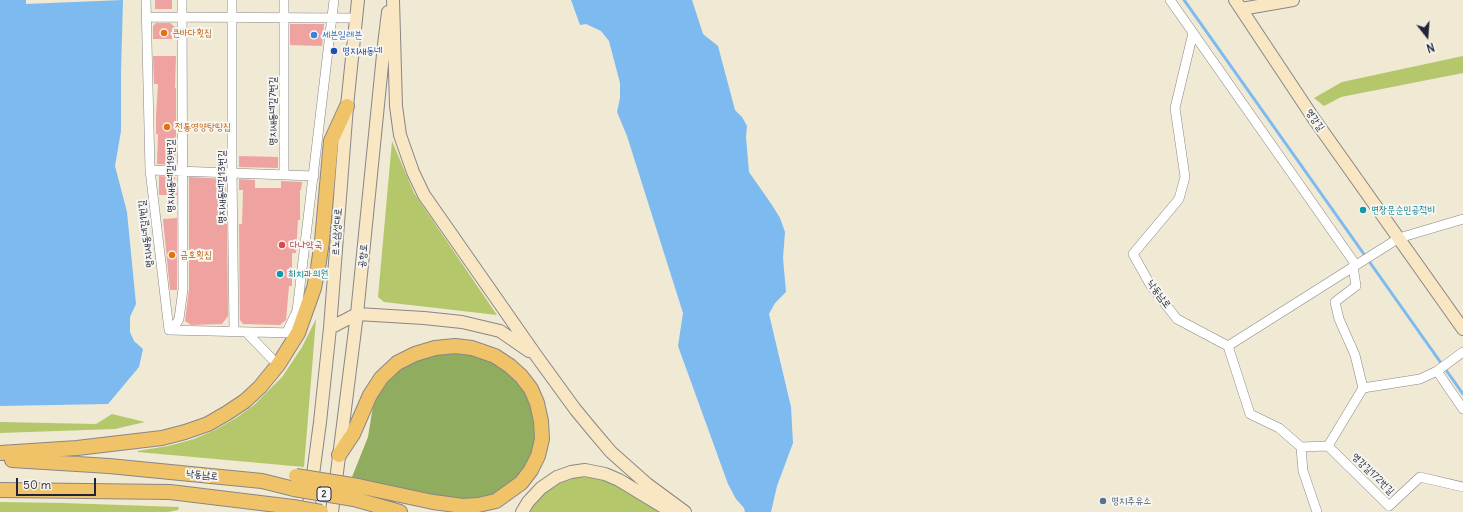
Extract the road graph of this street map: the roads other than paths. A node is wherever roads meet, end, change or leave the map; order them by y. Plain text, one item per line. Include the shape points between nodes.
1 (146, 0) edge
2 (182, 0) edge
3 (232, 0) edge
4 (284, 0) edge
5 (334, 0) edge
6 (358, 0) edge
7 (390, 0) edge
8 (393, 0) edge
9 (1170, 0) edge
10 (1293, 0) edge
11 (1238, 4) edge
12 (147, 17) junction
13 (182, 17) junction
14 (283, 17) junction
15 (232, 18) junction
16 (332, 18) junction
17 (356, 18) junction
18 (1194, 34) junction
19 (347, 106) junction
20 (150, 170) junction
21 (182, 171) junction
22 (232, 172) junction
23 (284, 174) junction
24 (314, 176) junction
25 (1463, 219) edge
26 (1399, 238) junction
27 (1355, 266) junction
28 (357, 314) junction
29 (330, 328) junction
30 (1463, 329) edge
31 (168, 330) junction
32 (234, 331) junction
33 (246, 332) junction
34 (292, 333) junction
35 (1228, 346) junction
36 (1462, 353) edge
37 (536, 354) junction
38 (278, 365) junction
39 (1437, 371) junction
40 (1363, 388) junction
41 (1463, 409) edge
42 (1328, 446) junction
43 (1301, 447) junction
44 (0, 453) edge
45 (339, 455) junction
46 (0, 459) edge
47 (1463, 488) edge
48 (0, 490) edge
49 (356, 493) junction
50 (308, 512) edge
51 (321, 512) edge
52 (332, 512) edge
53 (400, 512) edge
54 (522, 512) edge
55 (680, 512) edge
56 (685, 512) edge
57 (1317, 512) edge

1 - 12 street, 명지새동네길1번길
2 - 13 street, 명지새동네길19번길
3 - 15 street, 명지새동네길13번길
4 - 14 street, 명지새동네길7번길
5 - 16 street
6 - 17 main road, 르노삼성대로
7 - 28 main road, 공항로
8 - 37 main road via 396,106 400,135 413,172 424,195
9 - 18 street
10 - 11 main road
11 - 26 main road, 영강길 via 1314,119
12 - 13 street
12 - 20 street, 명지새동네길1번길
13 - 15 street
13 - 21 street, 명지새동네길19번길
14 - 15 street
14 - 16 street
14 - 23 street, 명지새동네길7번길
15 - 22 street, 명지새동네길13번길
16 - 17 street
16 - 24 street
17 - 19 main road, 르노삼성대로
18 - 27 street
18 - 35 street, 낙동남로 via 1175,108 1185,177 1178,199 1133,254 1151,286 1177,319
19 - 29 main road, 르노삼성대로
19 - 34 main road via 331,141 314,288
20 - 21 street
20 - 31 street, 명지새동네길1번길
21 - 22 street
21 - 31 street, 명지새동네길19번길 via 183,289 179,319
22 - 23 street
22 - 32 street, 명지새동네길13번길
23 - 24 street
24 - 34 street
25 - 26 street
26 - 27 street
26 - 30 main road, 영강길
27 - 35 street
27 - 40 street via 1356,286 1335,302 1339,319 1355,355
28 - 29 main road
28 - 37 main road via 462,322 500,331
28 - 45 main road, 공항로
29 - 50 main road, 르노삼성대로
31 - 32 street
32 - 33 street
33 - 34 street
33 - 38 street
34 - 38 main road
35 - 43 street via 1250,414 1279,428
36 - 39 street
37 - 56 main road via 575,409 611,452 647,484
38 - 44 main road via 245,401 208,424 185,432 162,438 100,446
39 - 40 street via 1420,379
39 - 41 street
40 - 42 street
42 - 43 street
42 - 47 street, 영강길172번길 via 1389,506 1420,477
43 - 57 street via 1303,471
45 - 49 main road via 353,434 370,394 381,378 396,363 435,348 472,348 495,356 522,376 538,403 542,439 538,456 520,484 496,501 478,506 463,506
45 - 52 main road, 공항로
46 - 49 main road, 낙동남로 / 2, bridge via 295,483
48 - 51 main road, 낙동남로 / 2, bridge via 170,492 293,506
49 - 53 main road, 낙동남로 / 2
54 - 55 main road via 541,488 557,477 585,470 619,480 665,508

